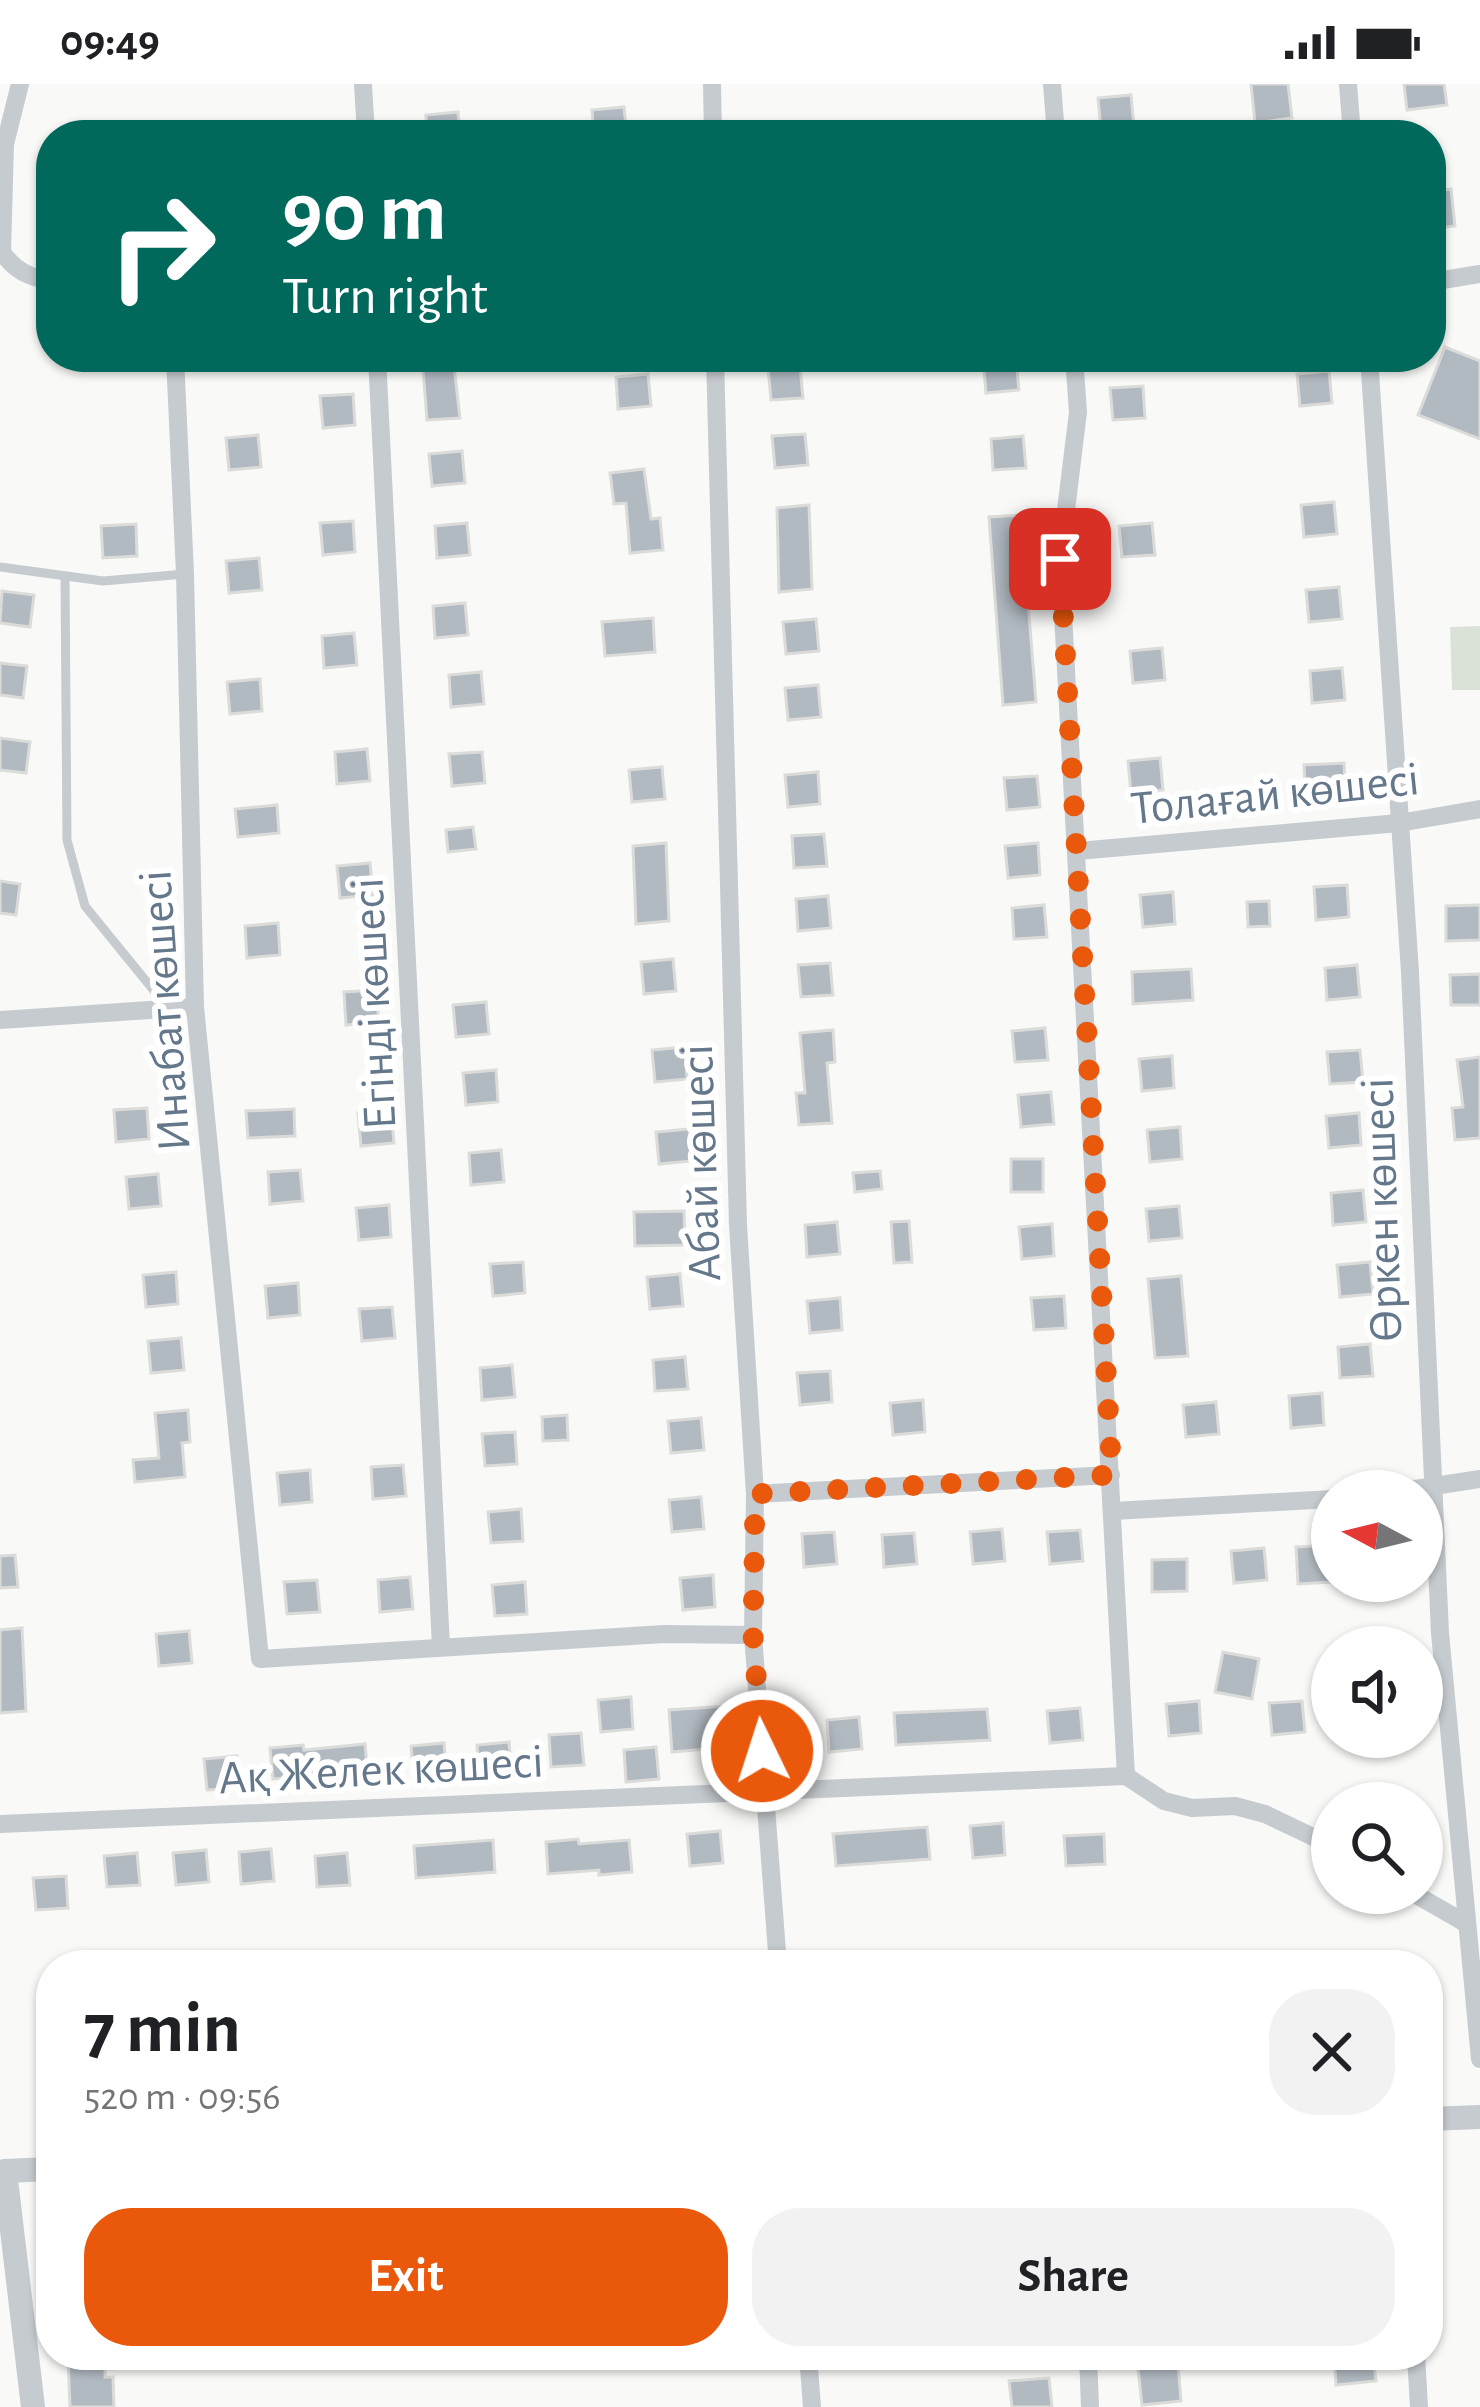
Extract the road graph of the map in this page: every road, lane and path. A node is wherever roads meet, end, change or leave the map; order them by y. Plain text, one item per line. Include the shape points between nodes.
1 (20, 84) edge
2 (363, 84) edge
3 (712, 84) edge
4 (1052, 84) edge
5 (1348, 84) edge
6 (365, 120) edge
7 (713, 120) edge
8 (1055, 120) edge
9 (1351, 120) edge
10 (1480, 274) edge
11 (36, 278) edge
12 (1446, 280) edge
13 (176, 372) edge
14 (378, 372) edge
15 (715, 372) edge
16 (1075, 372) edge
17 (1370, 372) edge
18 (0, 567) edge
19 (185, 574) junction
20 (65, 576) junction
21 (1480, 809) edge
22 (1399, 823) junction
23 (1078, 851) junction
24 (195, 1006) junction
25 (168, 1009) junction
26 (0, 1020) edge
27 (1430, 1470) edge
28 (1112, 1475) junction
29 (1480, 1479) edge
30 (1443, 1486) edge
31 (755, 1494) junction
32 (1311, 1500) edge
33 (1113, 1511) junction
34 (1438, 1602) edge
35 (753, 1635) junction
36 (441, 1647) junction
37 (1126, 1776) junction
38 (765, 1790) junction
39 (0, 1824) edge
40 (1311, 1836) edge
41 (1443, 1910) edge
42 (1467, 1924) junction
43 (777, 1950) edge
44 (1480, 2059) edge
45 (1480, 2117) edge
46 (1443, 2118) edge
47 (36, 2170) edge
48 (3, 2171) edge
49 (809, 2370) edge
50 (1089, 2370) edge
51 (1418, 2370) edge
52 (33, 2407) edge
53 (812, 2407) edge
54 (1090, 2407) edge
55 (1419, 2407) edge

1 - 11 street via 4,144 2,252
2 - 6 street
3 - 7 street
4 - 8 street
5 - 9 street
10 - 12 street
13 - 19 street, Инабат көшесі
14 - 36 street, Егінді көшесі
15 - 31 street, Абай көшесі via 738,1202
16 - 23 street via 1078,412 1060,559
17 - 22 street, Өркен көшесі
18 - 20 lane
19 - 20 lane
19 - 24 street, Инабат көшесі
20 - 25 lane via 67,840 85,906
21 - 22 street, Толағай көшесі
22 - 23 street, Толағай көшесі
22 - 27 street, Өркен көшесі
23 - 28 street
24 - 25 street
24 - 36 street, Инабат көшесі via 260,1659
25 - 26 street
28 - 31 street
28 - 33 street
29 - 30 street
31 - 35 street, Абай көшесі
32 - 33 street
33 - 37 street
34 - 42 street, Өркен көшесі
35 - 36 street
35 - 38 street, Абай көшесі
37 - 38 street, Ақ Желек көшесі
37 - 40 street via 1164,1801 1265,1814
38 - 39 street, Ақ Желек көшесі
38 - 43 street, Абай көшесі
41 - 42 street
42 - 44 street, Өркен көшесі
45 - 46 street
47 - 48 street
48 - 52 street
49 - 53 street
50 - 54 street
51 - 55 street

